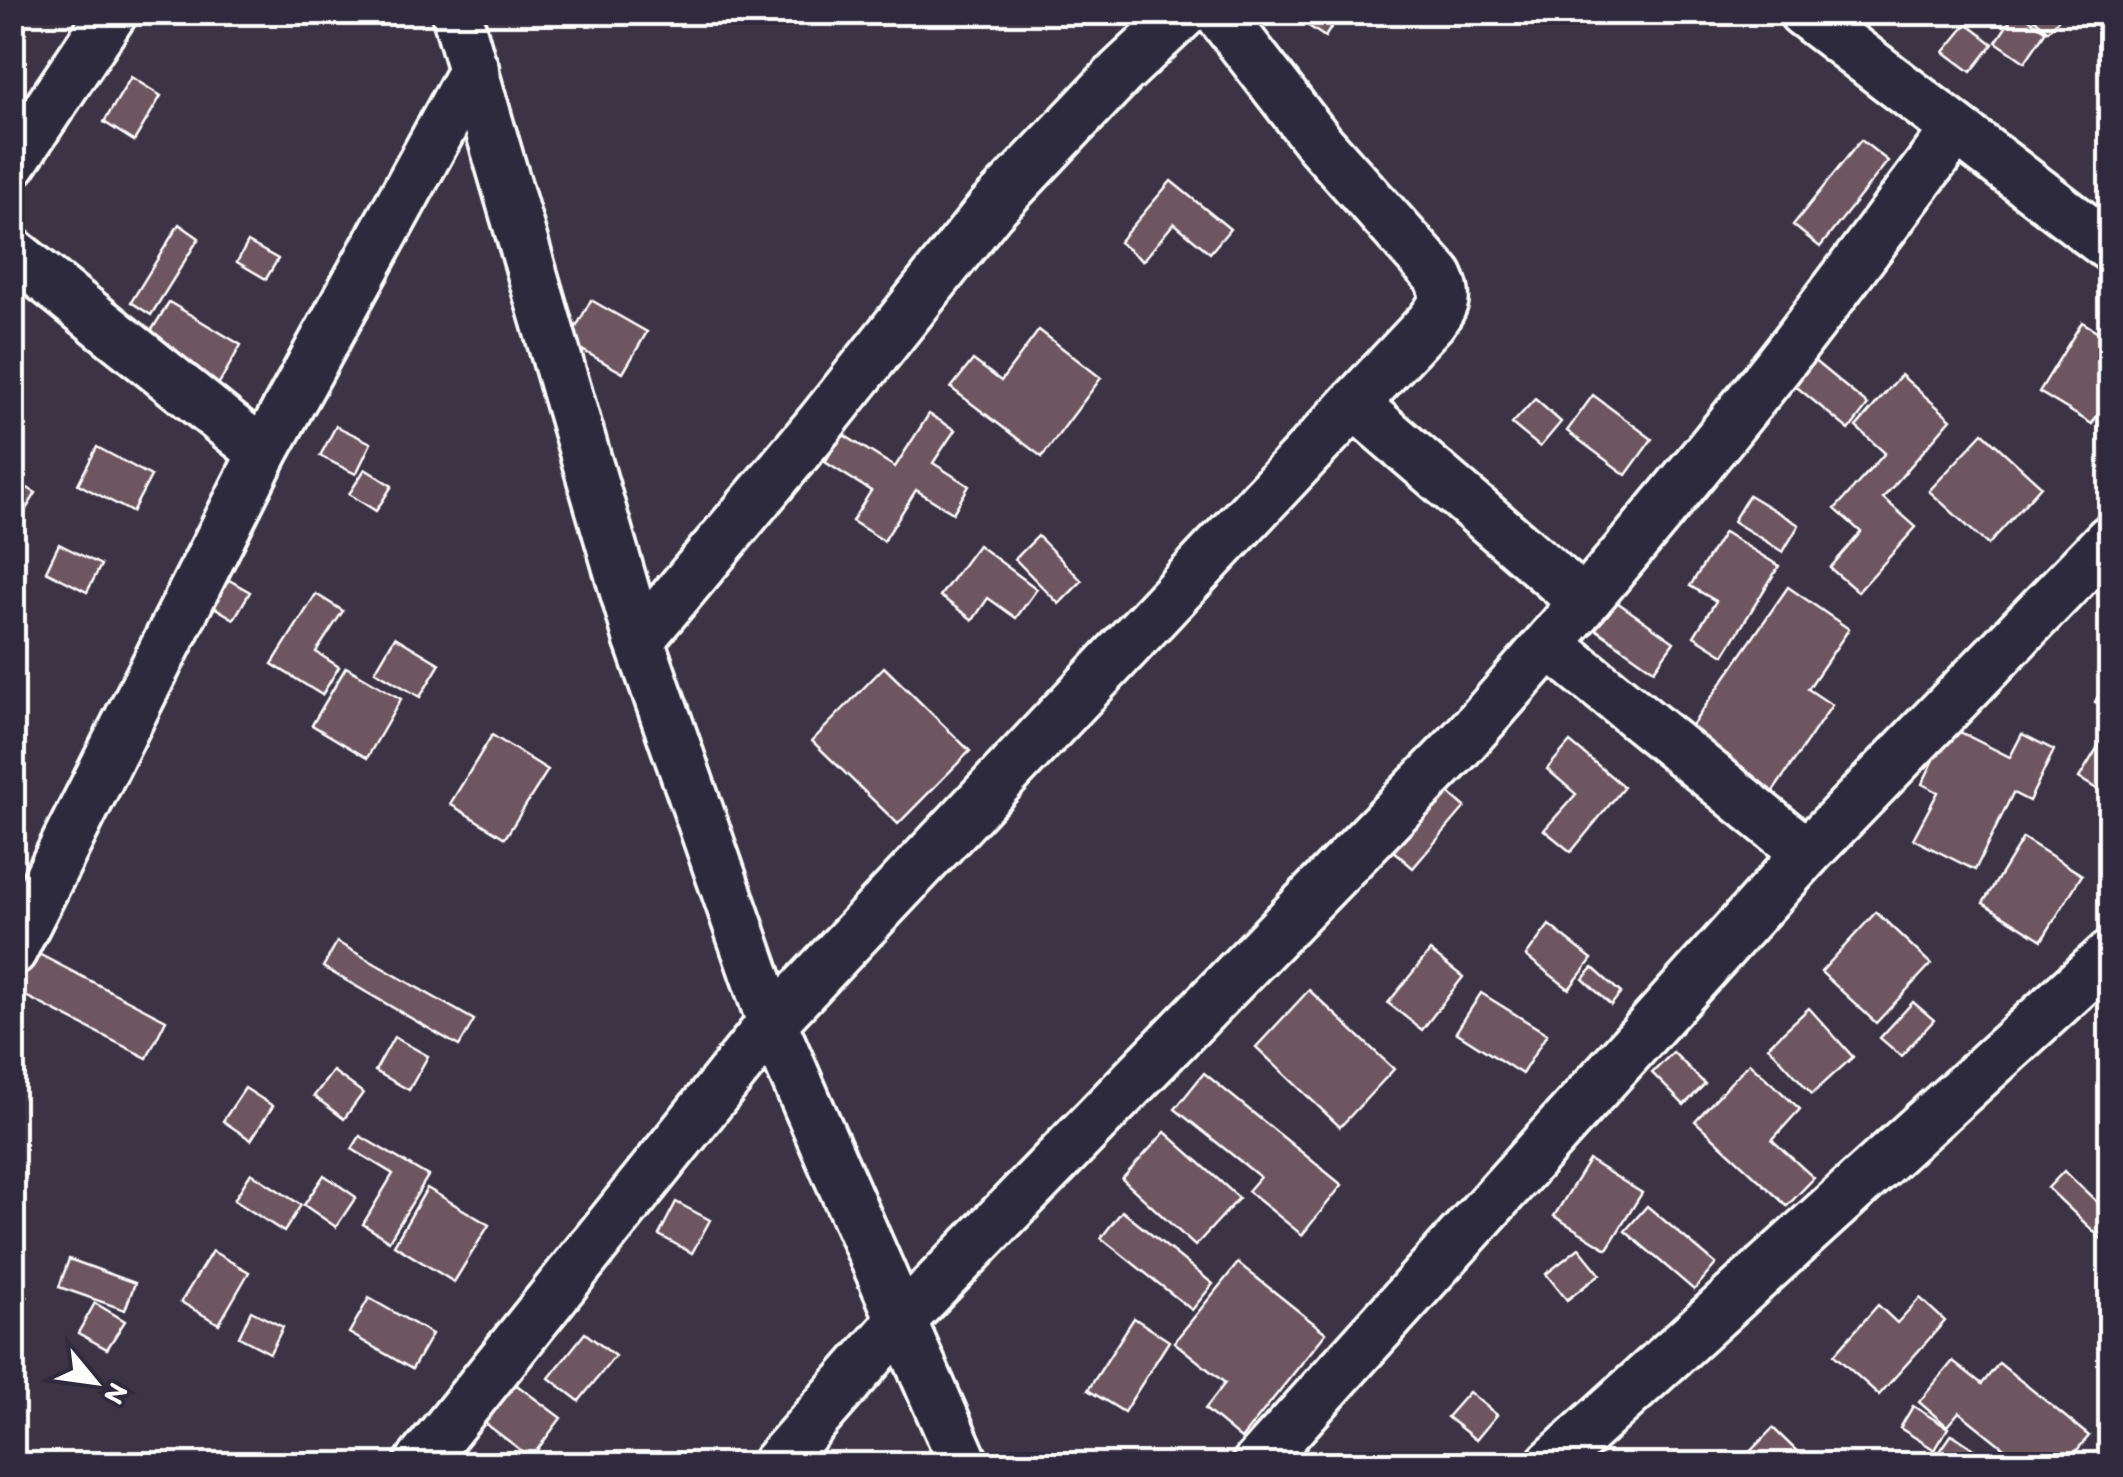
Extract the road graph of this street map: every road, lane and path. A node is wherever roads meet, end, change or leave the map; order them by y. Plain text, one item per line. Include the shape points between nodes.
1 (113, 12) edge
2 (456, 12) edge
3 (1185, 12) edge
4 (1218, 12) edge
5 (1802, 12) edge
6 (474, 68) junction
7 (1956, 130) junction
8 (12, 163) edge
9 (2110, 247) edge
10 (12, 252) edge
11 (1354, 404) junction
12 (263, 453) junction
13 (2110, 540) edge
14 (1584, 602) junction
15 (639, 640) junction
16 (1549, 644) junction
17 (1807, 853) junction
18 (12, 950) edge
19 (2110, 955) edge
20 (772, 1023) junction
21 (902, 1320) junction
22 (419, 1464) edge
23 (776, 1464) edge
24 (964, 1464) edge
25 (1258, 1464) edge
26 (1551, 1464) edge

1 - 8 street
2 - 6 street
3 - 15 street via 990,210
4 - 11 street via 1445,291 1431,322
5 - 7 street
6 - 12 street
6 - 15 street
7 - 9 street
7 - 14 street via 1768,378
10 - 12 street
11 - 14 street
11 - 20 street
12 - 18 street
13 - 17 street
14 - 16 street
15 - 20 street
16 - 17 street
16 - 21 street via 1445,761
17 - 25 street
19 - 26 street
20 - 21 street
20 - 22 street
21 - 23 street
21 - 24 street

